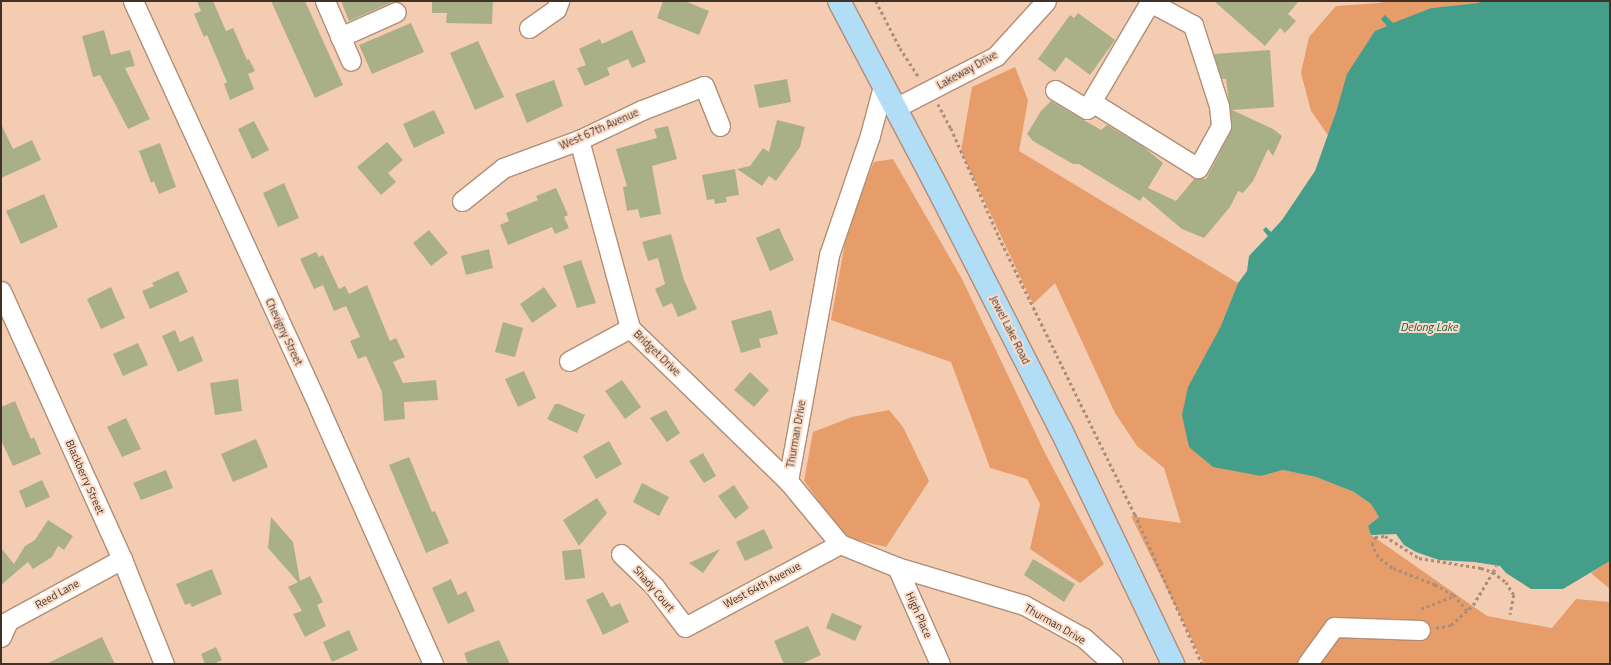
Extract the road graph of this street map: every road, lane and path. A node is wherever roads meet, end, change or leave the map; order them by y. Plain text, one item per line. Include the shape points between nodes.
1 (133, 1) edge
2 (325, 1) edge
3 (560, 1) edge
4 (839, 1) edge
5 (876, 1) edge
6 (1046, 1) edge
7 (1150, 1) edge
8 (396, 12) dead end
9 (529, 28) dead end
10 (340, 36) junction
11 (351, 61) dead end
12 (883, 86) junction
13 (1055, 90) dead end
14 (928, 91) junction
15 (1092, 102) junction
16 (895, 108) junction
17 (720, 126) dead end
18 (579, 140) junction
19 (462, 201) dead end
20 (2, 294) edge
21 (630, 328) junction
22 (569, 361) dead end
23 (788, 481) junction
24 (840, 544) junction
25 (621, 554) dead end
26 (122, 559) junction
27 (1496, 566) dead end
28 (897, 567) junction
29 (1493, 572) junction
30 (1454, 596) junction
31 (1421, 610) dead end
32 (1467, 611) junction
33 (1510, 615) dead end
34 (685, 627) joint
35 (1420, 630) joint
36 (1, 637) edge
37 (164, 664) edge
38 (433, 664) edge
39 (940, 664) edge
40 (1113, 664) edge
41 (1173, 664) edge
42 (1202, 664) edge
43 (1307, 664) edge

1 - 38 street, Chevigny Street
2 - 10 street
3 - 9 street via 556,9
4 - 12 main road, Jewel Lake Road
5 - 14 path via 900,48
6 - 14 street, Lakeway Drive via 996,56
7 - 15 street
7 - 15 street via 1193,25 1219,106 1221,126 1198,168
8 - 10 street
10 - 11 street
12 - 16 main road, Jewel Lake Road
12 - 23 street, Thurman Drive via 870,135 829,255
13 - 15 street via 1087,109
14 - 16 street, Lakeway Drive
14 - 42 path via 951,128 984,205 1135,514
16 - 41 main road, Jewel Lake Road via 1061,430
17 - 18 street, West 67th Avenue via 704,86 642,110
18 - 19 street, West 67th Avenue via 503,168
18 - 21 street, Bridget Drive
20 - 26 street, Blackberry Street
21 - 22 street
21 - 23 street, Bridget Drive
23 - 24 street, Thurman Drive
24 - 28 street, Thurman Drive
24 - 34 street, West 64th Avenue
25 - 34 street, Shady Court via 654,586
26 - 36 street, Reed Lane via 8,621
26 - 37 street, Blackberry Street
27 - 29 path
28 - 39 street, High Place
28 - 40 street, Thurman Drive via 1024,605 1084,638
29 - 30 path via 1419,558 1385,536 1376,538 1372,545 1378,557 1392,568 1435,585
29 - 32 path
29 - 33 path via 1506,582 1514,596
30 - 31 path
30 - 32 path
32 - 35 path via 1451,625
35 - 43 street via 1334,627

